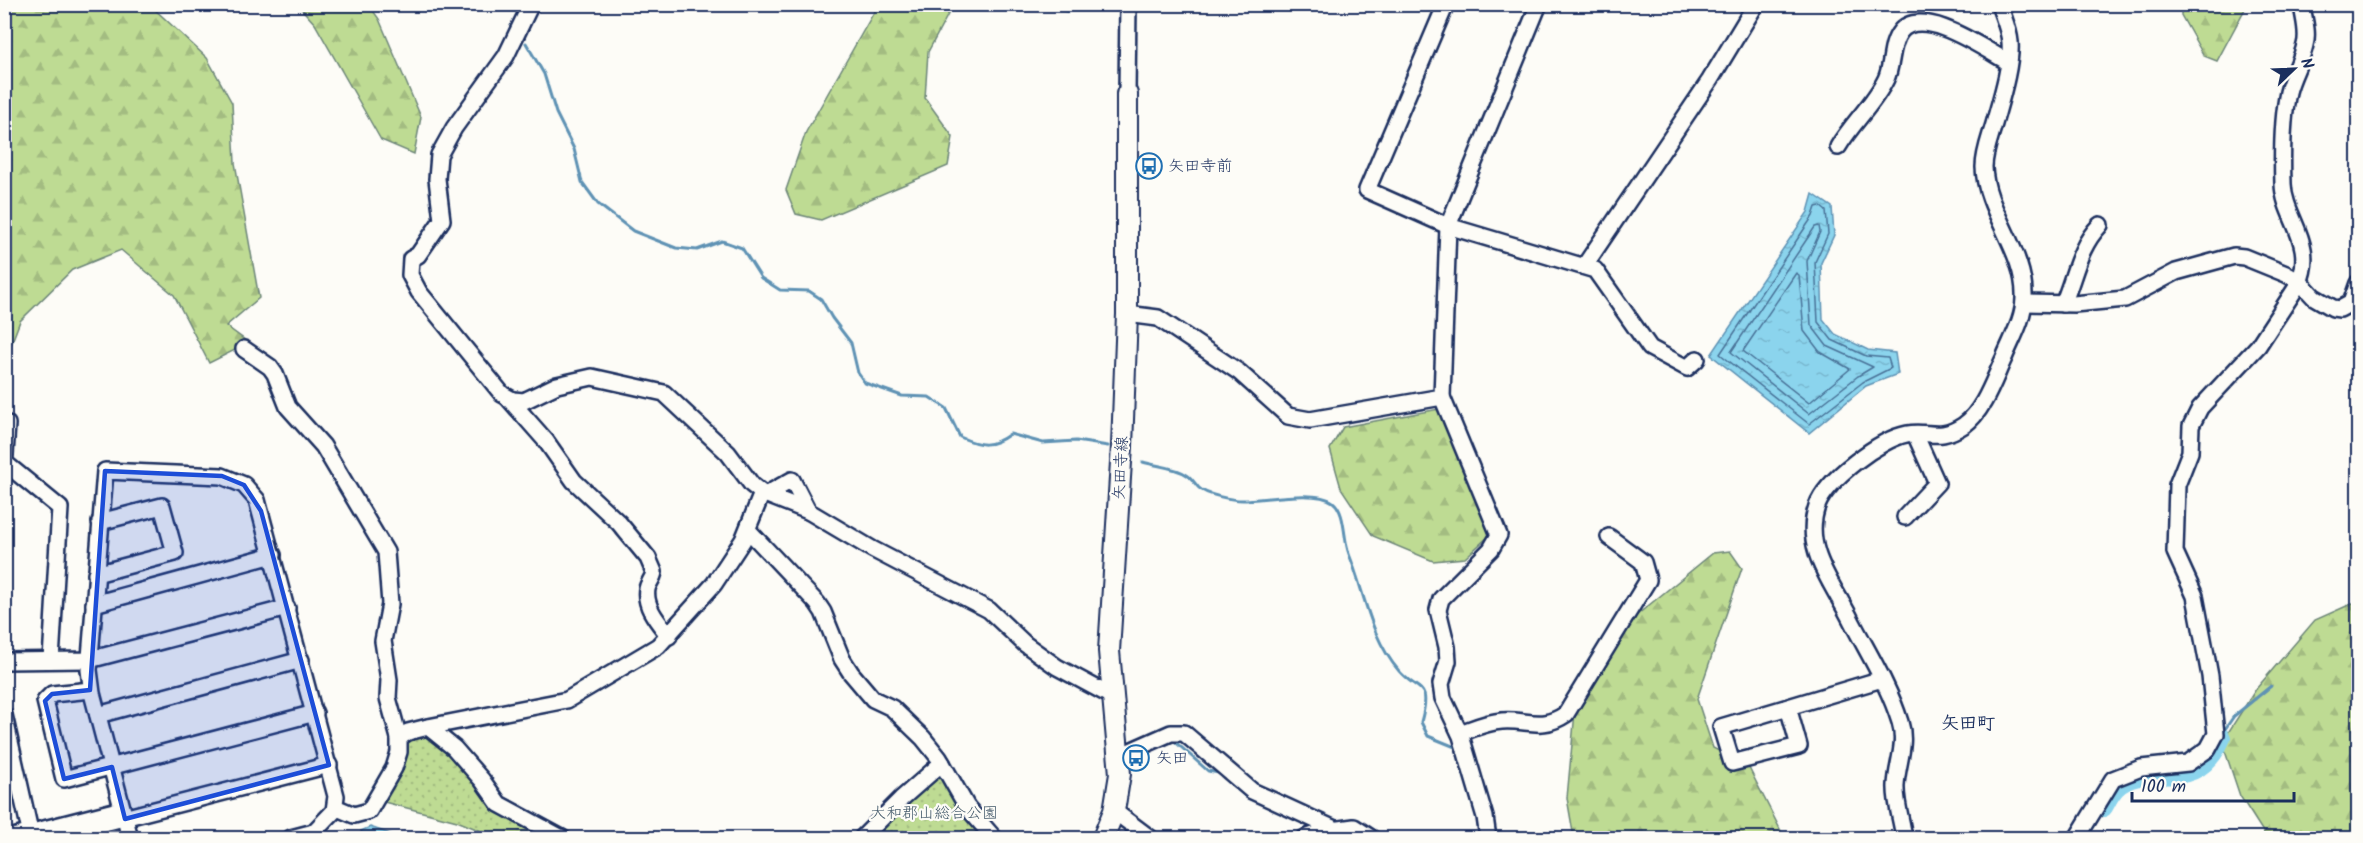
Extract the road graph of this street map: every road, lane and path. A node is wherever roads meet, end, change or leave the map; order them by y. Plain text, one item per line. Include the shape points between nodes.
1 (531, 4) edge
2 (1128, 4) edge
3 (1446, 4) edge
4 (1539, 4) edge
5 (1756, 4) edge
6 (1999, 4) edge
7 (2301, 4) edge
8 (2008, 62) junction
9 (1127, 94) joint
10 (1838, 147) dead end
11 (2100, 225) dead end
12 (1448, 226) junction
13 (1585, 265) junction
14 (2299, 281) junction
15 (2358, 283) edge
16 (2024, 303) junction
17 (2063, 304) junction
18 (1127, 314) junction
19 (244, 349) dead end
20 (1697, 359) dead end
21 (1442, 397) junction
22 (509, 399) junction
23 (4, 422) edge
24 (1915, 434) junction
25 (5, 463) edge
26 (4, 470) edge
27 (764, 493) junction
28 (808, 511) junction
29 (1905, 517) dead end
30 (100, 522) junction
31 (748, 530) junction
32 (1609, 537) dead end
33 (273, 555) junction
34 (96, 574) junction
35 (94, 604) junction
36 (287, 608) junction
37 (669, 636) junction
38 (51, 660) junction
39 (89, 660) junction
40 (301, 660) junction
41 (4, 661) edge
42 (1881, 679) junction
43 (91, 690) junction
44 (1113, 697) junction
45 (1788, 707) junction
46 (315, 713) junction
47 (98, 715) junction
48 (5, 720) edge
49 (428, 727) junction
50 (1460, 734) junction
51 (399, 738) junction
52 (1119, 756) junction
53 (942, 763) junction
54 (329, 765) junction
55 (112, 767) junction
56 (335, 807) junction
57 (1114, 811) junction
58 (124, 814) junction
59 (30, 831) junction
60 (1321, 833) edge
61 (311, 835) edge
62 (9, 838) edge
63 (45, 838) edge
64 (130, 838) edge
65 (291, 838) edge
66 (562, 838) edge
67 (862, 838) edge
68 (994, 838) edge
69 (1103, 838) edge
70 (1150, 838) edge
71 (1371, 838) edge
72 (1488, 838) edge
73 (1904, 838) edge
74 (2077, 838) edge

1 - 22 street via 506,56 439,155 437,179 442,220 411,259 410,275 418,292
2 - 9 street
3 - 12 street via 1367,190
4 - 12 street
5 - 13 street via 1710,80
6 - 8 street via 2010,41
7 - 14 street via 2307,37 2288,94 2282,174 2302,247
8 - 10 street via 1937,25 1910,25 1901,30 1894,44 1884,83
8 - 16 street via 1984,176 2020,265
9 - 18 main road, 矢田寺線
11 - 17 street via 2079,255
12 - 13 street
12 - 21 street
13 - 20 street via 1595,270 1650,348 1687,368
14 - 15 street via 2314,297 2340,309 2351,303
14 - 17 street via 2234,256 2176,272 2125,299
14 - 74 street via 2258,346 2204,401 2191,426 2191,446 2179,476 2175,552 2198,612 2216,734 2208,749 2188,763 2141,768 2114,779
16 - 17 street
16 - 24 street via 2018,326 1977,411 1966,424 1947,432
18 - 21 street via 1158,318 1239,372 1288,416 1310,420
18 - 44 main road, 矢田寺線 via 1109,651
19 - 51 street via 270,367 288,407 324,446 386,552 390,604 383,632 387,691
21 - 50 street via 1499,535 1491,549 1441,600 1438,610 1448,661 1441,684 1443,698
22 - 27 street via 524,400 557,385 592,377 664,393
22 - 37 street via 567,472 619,522 648,558 654,572 647,588 648,600
23 - 25 street
24 - 29 street via 1937,483
24 - 42 street via 1892,439 1835,478 1817,506 1814,526 1826,576
25 - 26 street
25 - 38 street via 60,508
27 - 28 street
27 - 28 street via 792,480
27 - 31 street
28 - 44 street via 989,610 1041,656
30 - 33 street via 105,471 222,477 244,485 257,500
30 - 34 street
30 - 34 street via 162,506 175,553
31 - 37 street via 714,584
31 - 53 street via 817,603 851,673 873,699 892,708 923,738
32 - 50 street via 1643,562 1648,580 1566,714 1552,723 1505,720
33 - 35 street
33 - 36 street
34 - 35 street
35 - 39 street
36 - 39 street
36 - 40 street
37 - 49 street via 567,700
38 - 39 street
38 - 41 street
39 - 43 street
40 - 46 street
40 - 47 street
42 - 45 street
42 - 73 street via 1902,726 1896,790
43 - 47 street
43 - 55 street via 52,694 45,701 64,779
44 - 52 main road, 矢田寺線
45 - 45 street via 1721,727 1732,763 1799,746
46 - 54 street
46 - 55 street
47 - 55 street
48 - 59 street
49 - 51 street
49 - 66 street via 454,748 499,804
50 - 72 street
51 - 56 street via 394,768 369,811 354,815
52 - 57 main road, 矢田寺線
52 - 60 street via 1171,733 1184,733 1252,790
53 - 67 street
53 - 68 street via 967,807
54 - 56 street
54 - 58 street
55 - 58 street
56 - 61 street
57 - 69 main road, 矢田寺線
57 - 70 street
58 - 59 street
58 - 63 street
58 - 64 street
59 - 62 street
60 - 71 street via 1353,827
61 - 65 street

